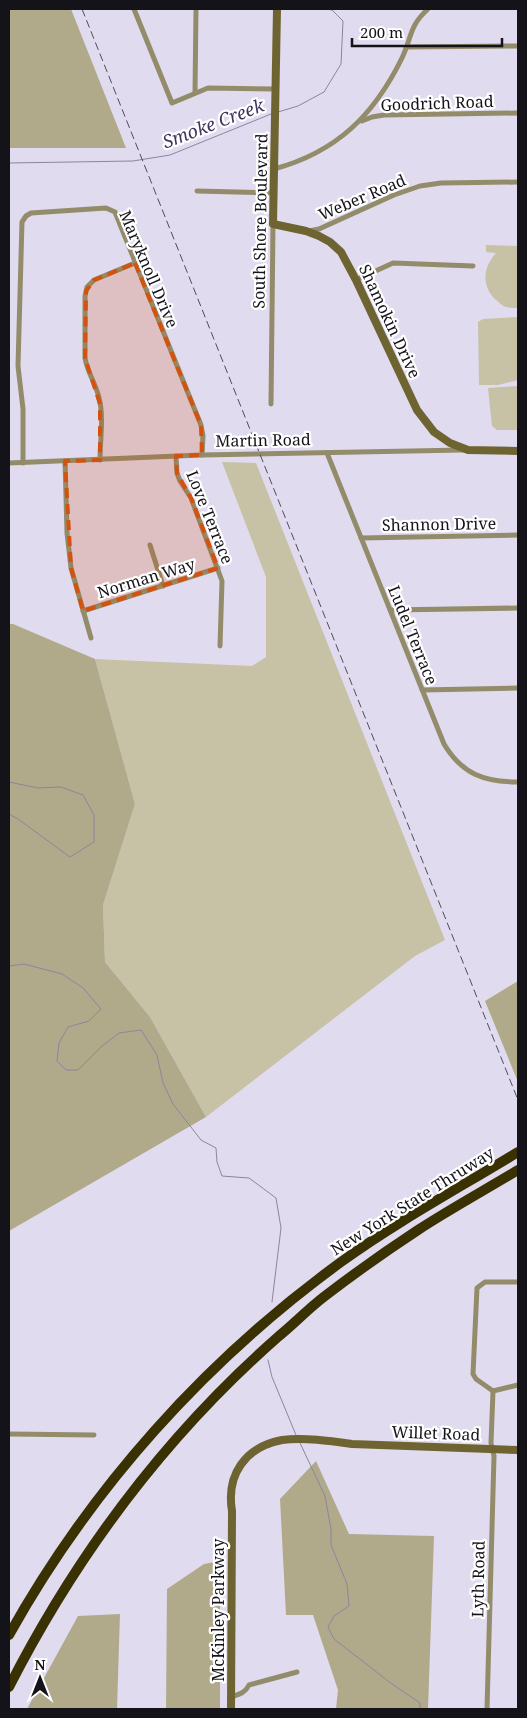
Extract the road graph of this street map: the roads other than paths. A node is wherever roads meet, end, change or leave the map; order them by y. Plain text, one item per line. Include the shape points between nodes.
1 (134, 9) edge
2 (196, 9) edge
3 (276, 9) edge
4 (428, 9) edge
5 (518, 46) edge
6 (406, 47) junction
7 (275, 89) junction
8 (195, 93) junction
9 (518, 113) edge
10 (358, 124) junction
11 (274, 169) junction
12 (518, 182) edge
13 (196, 191) dead end
14 (274, 193) junction
15 (273, 224) junction
16 (306, 231) junction
17 (136, 263) junction
18 (473, 266) dead end
19 (356, 280) junction
20 (271, 404) dead end
21 (468, 450) junction
22 (518, 451) edge
23 (327, 453) junction
24 (176, 456) junction
25 (202, 456) junction
26 (100, 460) junction
27 (65, 462) junction
28 (9, 463) edge
29 (23, 463) junction
30 (518, 535) edge
31 (361, 538) junction
32 (150, 545) dead end
33 (218, 568) junction
34 (163, 586) junction
35 (518, 608) edge
36 (83, 610) junction
37 (390, 610) junction
38 (91, 638) dead end
39 (220, 646) dead end
40 (518, 688) edge
41 (422, 690) junction
42 (518, 782) edge
43 (518, 1152) edge
44 (518, 1170) edge
45 (518, 1282) edge
46 (518, 1385) edge
47 (493, 1391) junction
48 (9, 1434) edge
49 (94, 1435) dead end
50 (492, 1449) junction
51 (518, 1450) edge
52 (254, 1454) joint
53 (9, 1635) edge
54 (297, 1672) dead end
55 (9, 1687) edge
56 (231, 1697) junction
57 (231, 1709) edge
58 (487, 1709) edge

1 - 8 street via 172,102
2 - 8 street
3 - 7 street, South Shore Boulevard
4 - 6 street via 413,26
5 - 6 street
6 - 10 street via 383,93
7 - 8 street via 208,88
7 - 11 street, South Shore Boulevard
9 - 10 street, Goodrich Road via 384,115
10 - 11 street via 314,154
11 - 14 street, South Shore Boulevard
12 - 16 street, Weber Road via 420,186 319,229
13 - 14 street
14 - 15 street, South Shore Boulevard
15 - 16 street, Shamokin Drive
15 - 20 street, South Shore Boulevard
16 - 19 street, Shamokin Drive via 335,246 346,259
17 - 25 street, Maryknoll Drive via 201,425
17 - 26 street via 94,280 86,291 85,358 100,404
17 - 29 street, Maryknoll Drive via 115,212 110,209 31,213 23,218 18,366 23,409
18 - 19 street via 393,263
19 - 21 street, Shamokin Drive via 421,418 440,437
21 - 22 street, Martin Road
21 - 23 street, Martin Road
23 - 25 street, Martin Road
23 - 31 street, Ludel Terrace
24 - 25 street, Martin Road
24 - 26 street, Martin Road
24 - 33 street, Love Terrace via 177,473 191,498
26 - 27 street, Martin Road
27 - 29 street, Martin Road
27 - 36 street via 71,568
28 - 29 street, Martin Road
30 - 31 street, Shannon Drive
31 - 37 street, Ludel Terrace
32 - 34 street
33 - 34 street, Norman Way
33 - 39 street, Love Terrace via 222,581
34 - 36 street, Norman Way
35 - 37 street
36 - 38 street
37 - 41 street, Ludel Terrace
40 - 41 street
41 - 42 street, Ludel Terrace via 444,744 455,760 484,778
43 - 53 highway, New York State Thruway via 413,1214 342,1262 287,1303 230,1353 148,1436 100,1496 57,1554
44 - 55 highway, New York State Thruway via 418,1230 324,1298 208,1403 142,1478 109,1522 46,1617
45 - 47 street via 485,1282 477,1288 473,1374
46 - 47 street
47 - 50 street, Lyth Road
48 - 49 street
50 - 51 street, Willet Road
50 - 52 street, Willet Road via 283,1443 268,1444
50 - 58 street, Lyth Road
52 - 56 street, McKinley Parkway via 238,1468 230,1496
54 - 56 street via 256,1681 249,1684 242,1694
56 - 57 street, McKinley Parkway

